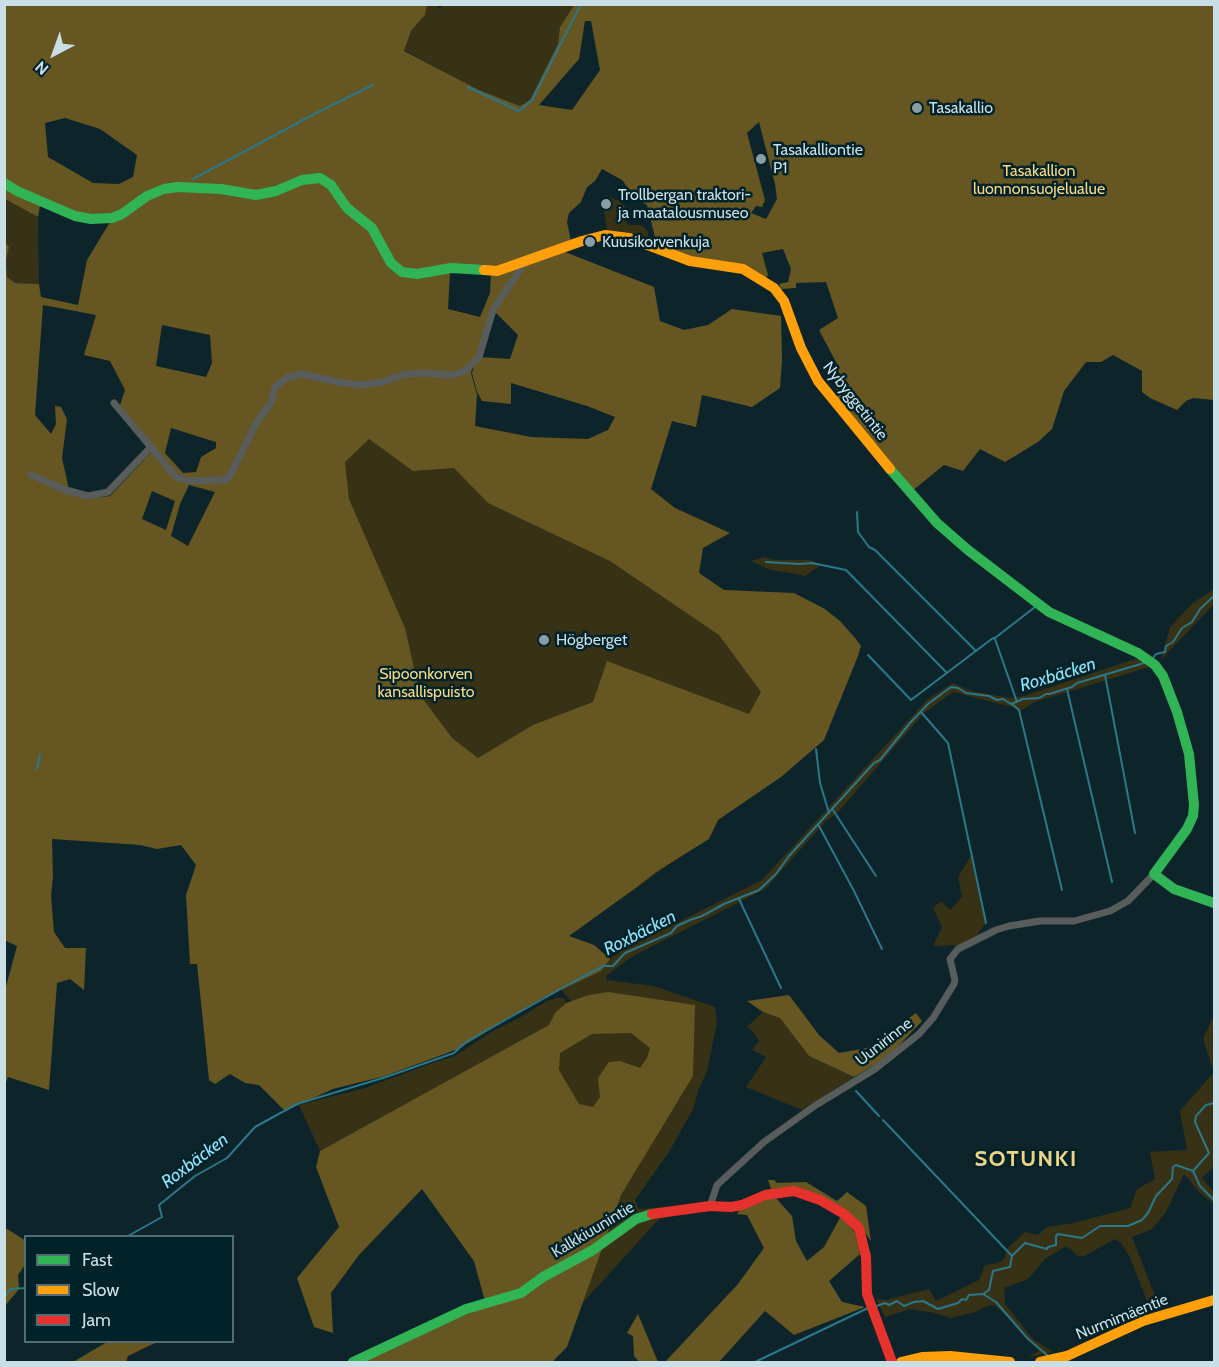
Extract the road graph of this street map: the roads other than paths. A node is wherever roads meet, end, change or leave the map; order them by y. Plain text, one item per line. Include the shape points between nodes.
1 (4, 183) edge
2 (526, 261) junction
3 (114, 403) dead end
4 (151, 447) junction
5 (31, 475) dead end
6 (1154, 874) junction
7 (1215, 903) edge
8 (710, 1206) junction
9 (1215, 1300) edge
10 (353, 1362) edge
11 (892, 1362) edge
12 (901, 1362) edge
13 (1010, 1362) edge
14 (1040, 1362) edge

1 - 2 street, Nybyggetintie via 75,216 91,219 122,214 164,189 212,188 256,195 320,178 372,228 391,263 402,272 417,274 451,268 497,271
2 - 4 street via 493,310 479,357 459,374 405,375 364,385 302,374 288,377 275,387 271,403 229,477 223,480 189,482 176,477
2 - 6 street, Nybyggetintie via 596,236 618,236 690,261 732,266 779,293 818,381 937,523 1049,612 1138,653 1163,676 1188,754 1194,805 1187,829
3 - 4 street
4 - 5 street via 108,492 88,496
6 - 7 street via 1174,889
6 - 8 street, Uunirinne via 1128,901 1110,912 1074,921 1009,926 958,949 950,959 954,984 919,1034 882,1064 764,1142 717,1185
8 - 10 street, Kalkkiuunintie via 636,1219 521,1293 466,1309
8 - 11 street, Kalkkiuunintie via 731,1207 765,1195 794,1191 844,1214 859,1228 866,1257 867,1294
9 - 14 street, Nurmimäentie via 1143,1321 1067,1356
12 - 13 street via 950,1356

